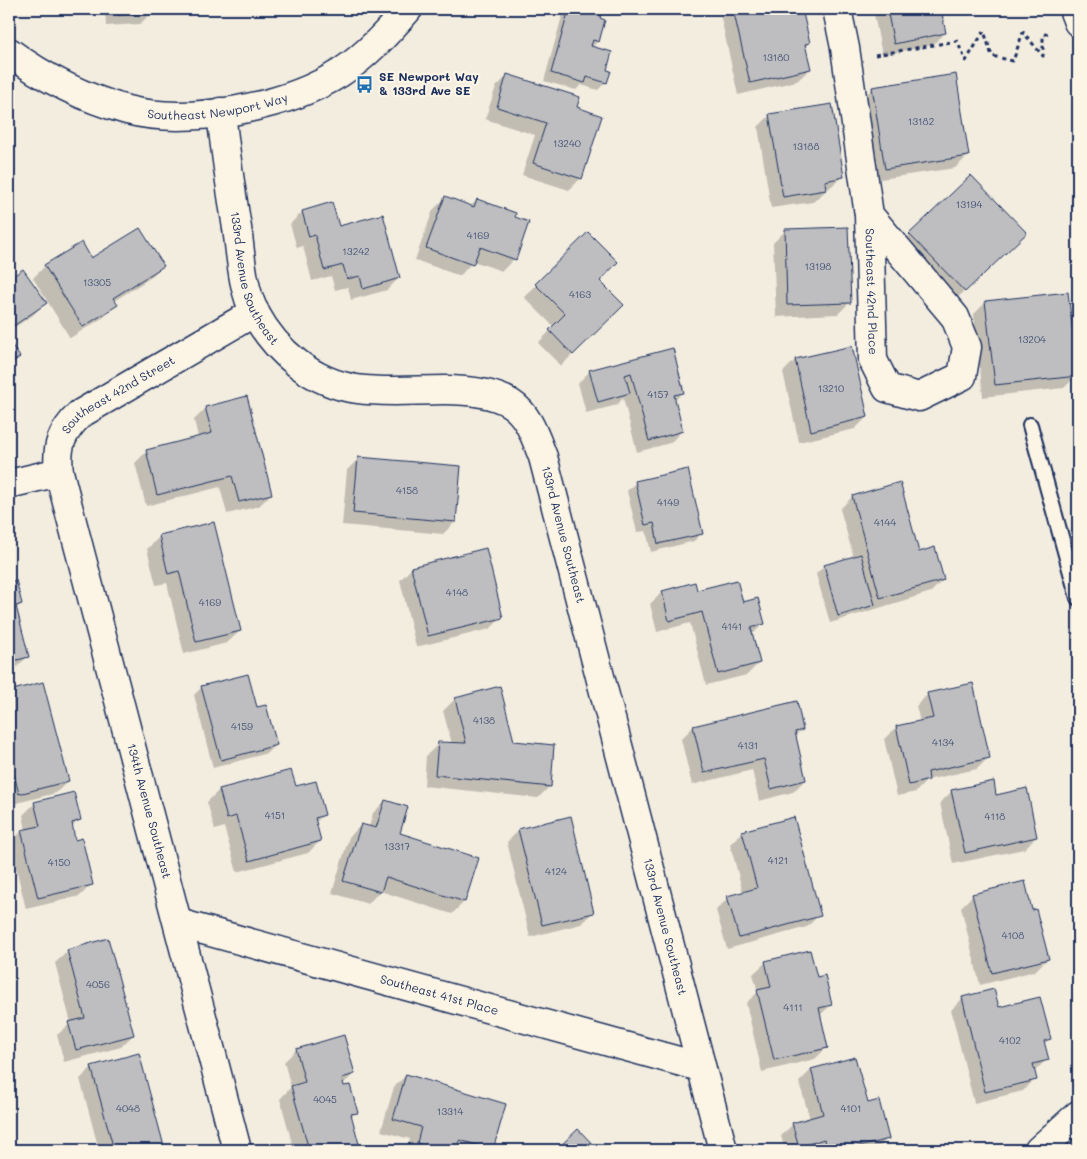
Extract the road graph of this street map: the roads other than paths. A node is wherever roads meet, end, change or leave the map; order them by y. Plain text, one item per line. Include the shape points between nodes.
1 (408, 9) edge
2 (837, 9) edge
3 (1073, 9) edge
4 (1067, 26) edge
5 (9, 52) edge
6 (221, 112) junction
7 (869, 215) junction
8 (255, 312) junction
9 (1030, 425) dead end
10 (59, 472) junction
11 (9, 484) edge
12 (1078, 598) edge
13 (178, 923) junction
14 (700, 1067) junction
15 (1077, 1120) edge
16 (237, 1150) edge
17 (723, 1150) edge
18 (1039, 1150) edge

1 - 6 street, Southeast Newport Way via 379,42 340,73 295,96
2 - 7 street, Southeast 42nd Place
3 - 4 street
5 - 6 street, Southeast Newport Way via 60,84 129,110 172,115
6 - 8 street, 133rd Avenue Southeast via 244,279
7 - 7 street, Southeast 42nd Place via 955,317 967,347 962,376 919,397 887,388 873,360
8 - 10 street, Southeast 42nd Street via 80,414 70,424 57,452
8 - 14 street, 133rd Avenue Southeast via 296,364 324,380 357,389 463,390 494,396 520,412 533,430 543,457
9 - 12 lane
10 - 11 street
10 - 13 street, 134th Avenue Southeast
13 - 14 street, Southeast 41st Place
13 - 16 street, 134th Avenue Southeast
14 - 17 street, 133rd Avenue Southeast
15 - 18 street

